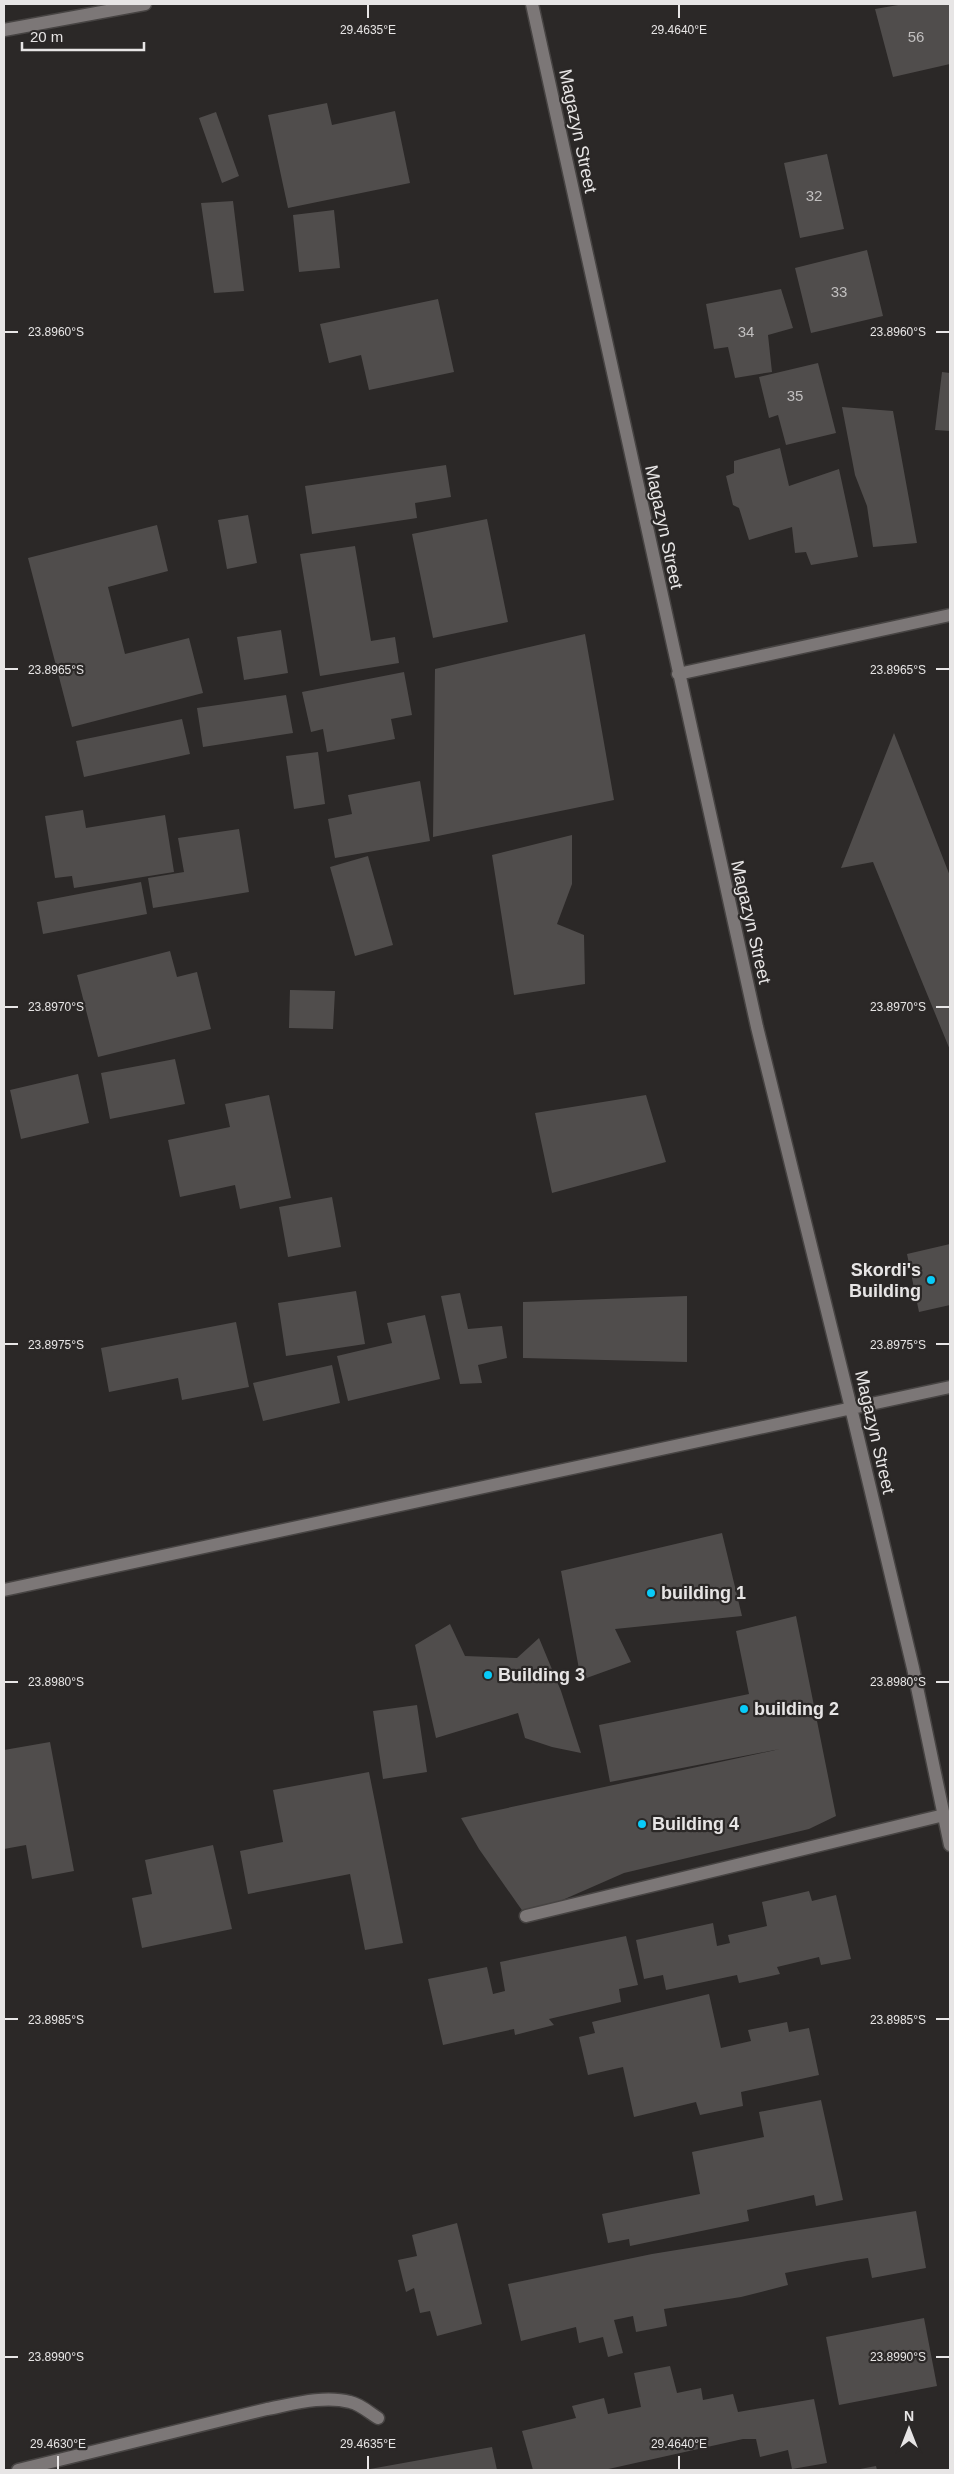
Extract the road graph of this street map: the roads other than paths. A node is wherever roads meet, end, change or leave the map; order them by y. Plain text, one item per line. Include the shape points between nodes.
1 (145, 4) edge
2 (532, 4) edge
3 (4, 30) edge
4 (950, 616) edge
5 (678, 674) junction
6 (950, 1387) edge
7 (851, 1408) junction
8 (4, 1590) edge
9 (944, 1815) junction
10 (950, 1845) edge
11 (526, 1916) dead end
12 (378, 2418) dead end
13 (18, 2470) edge

1 - 3 street
2 - 5 street, Magazyn Street
4 - 5 street
5 - 7 street, Magazyn Street via 757,1027
6 - 7 street
7 - 8 street
7 - 9 street, Magazyn Street
9 - 10 street, Magazyn Street
9 - 11 street
12 - 13 street via 352,2402 308,2402 258,2411

